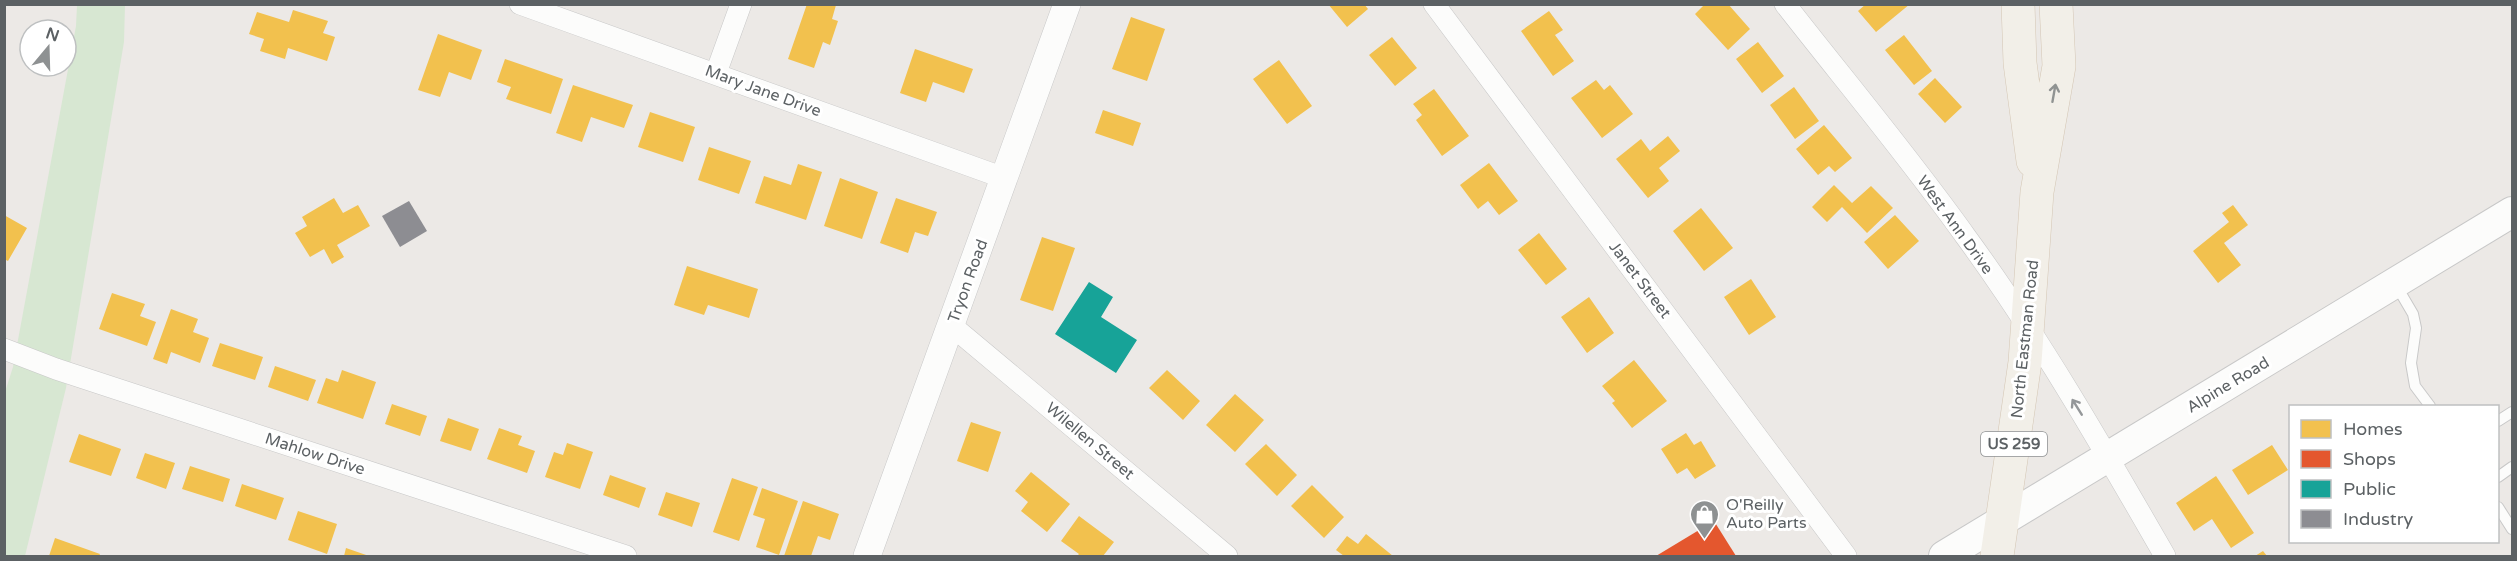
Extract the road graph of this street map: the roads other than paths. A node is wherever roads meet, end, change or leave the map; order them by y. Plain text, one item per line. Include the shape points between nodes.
1 (520, 4) edge
2 (741, 4) edge
3 (1067, 4) edge
4 (1434, 4) edge
5 (1785, 4) edge
6 (2018, 4) edge
7 (2056, 4) edge
8 (716, 73) junction
9 (1004, 178) junction
10 (2037, 192) junction
11 (2512, 212) edge
12 (2396, 284) junction
13 (952, 326) junction
14 (2028, 330) junction
15 (4, 349) edge
16 (2429, 405) edge
17 (2512, 411) edge
18 (2499, 420) edge
19 (2108, 457) junction
20 (2512, 467) edge
21 (2499, 476) edge
22 (2499, 509) edge
23 (2003, 521) junction
24 (2512, 529) edge
25 (626, 556) edge
26 (867, 556) edge
27 (1227, 556) edge
28 (1846, 556) edge
29 (1944, 556) edge
30 (1997, 556) edge
31 (2165, 556) edge

1 - 8 street, Mary Jane Drive
2 - 8 street
3 - 9 street, Tryon Road
4 - 28 street, Janet Street
5 - 14 street, West Ann Drive via 1961,229
6 - 10 main road, North Eastman Road / US 259 via 2020,63
10 -> 7 main road, North Eastman Road / US 259 via 2059,66
8 - 9 street, Mary Jane Drive
9 - 13 street, Tryon Road
10 - 14 main road, North Eastman Road / US 259
11 - 12 main road, Alpine Road
12 - 16 lane via 2413,314 2416,328 2411,363 2415,386
12 - 19 main road, Alpine Road
13 - 26 street, Tryon Road
13 - 27 street, Wilellen Street
19 -> 14 street, West Ann Drive
14 - 23 main road, North Eastman Road / US 259
15 - 25 street, Mahlow Drive
17 - 18 lane
19 - 23 main road, Alpine Road
19 - 31 street, West Ann Drive
20 - 21 lane
22 - 24 lane
23 - 29 main road, Alpine Road
23 - 30 main road, North Eastman Road / US 259

